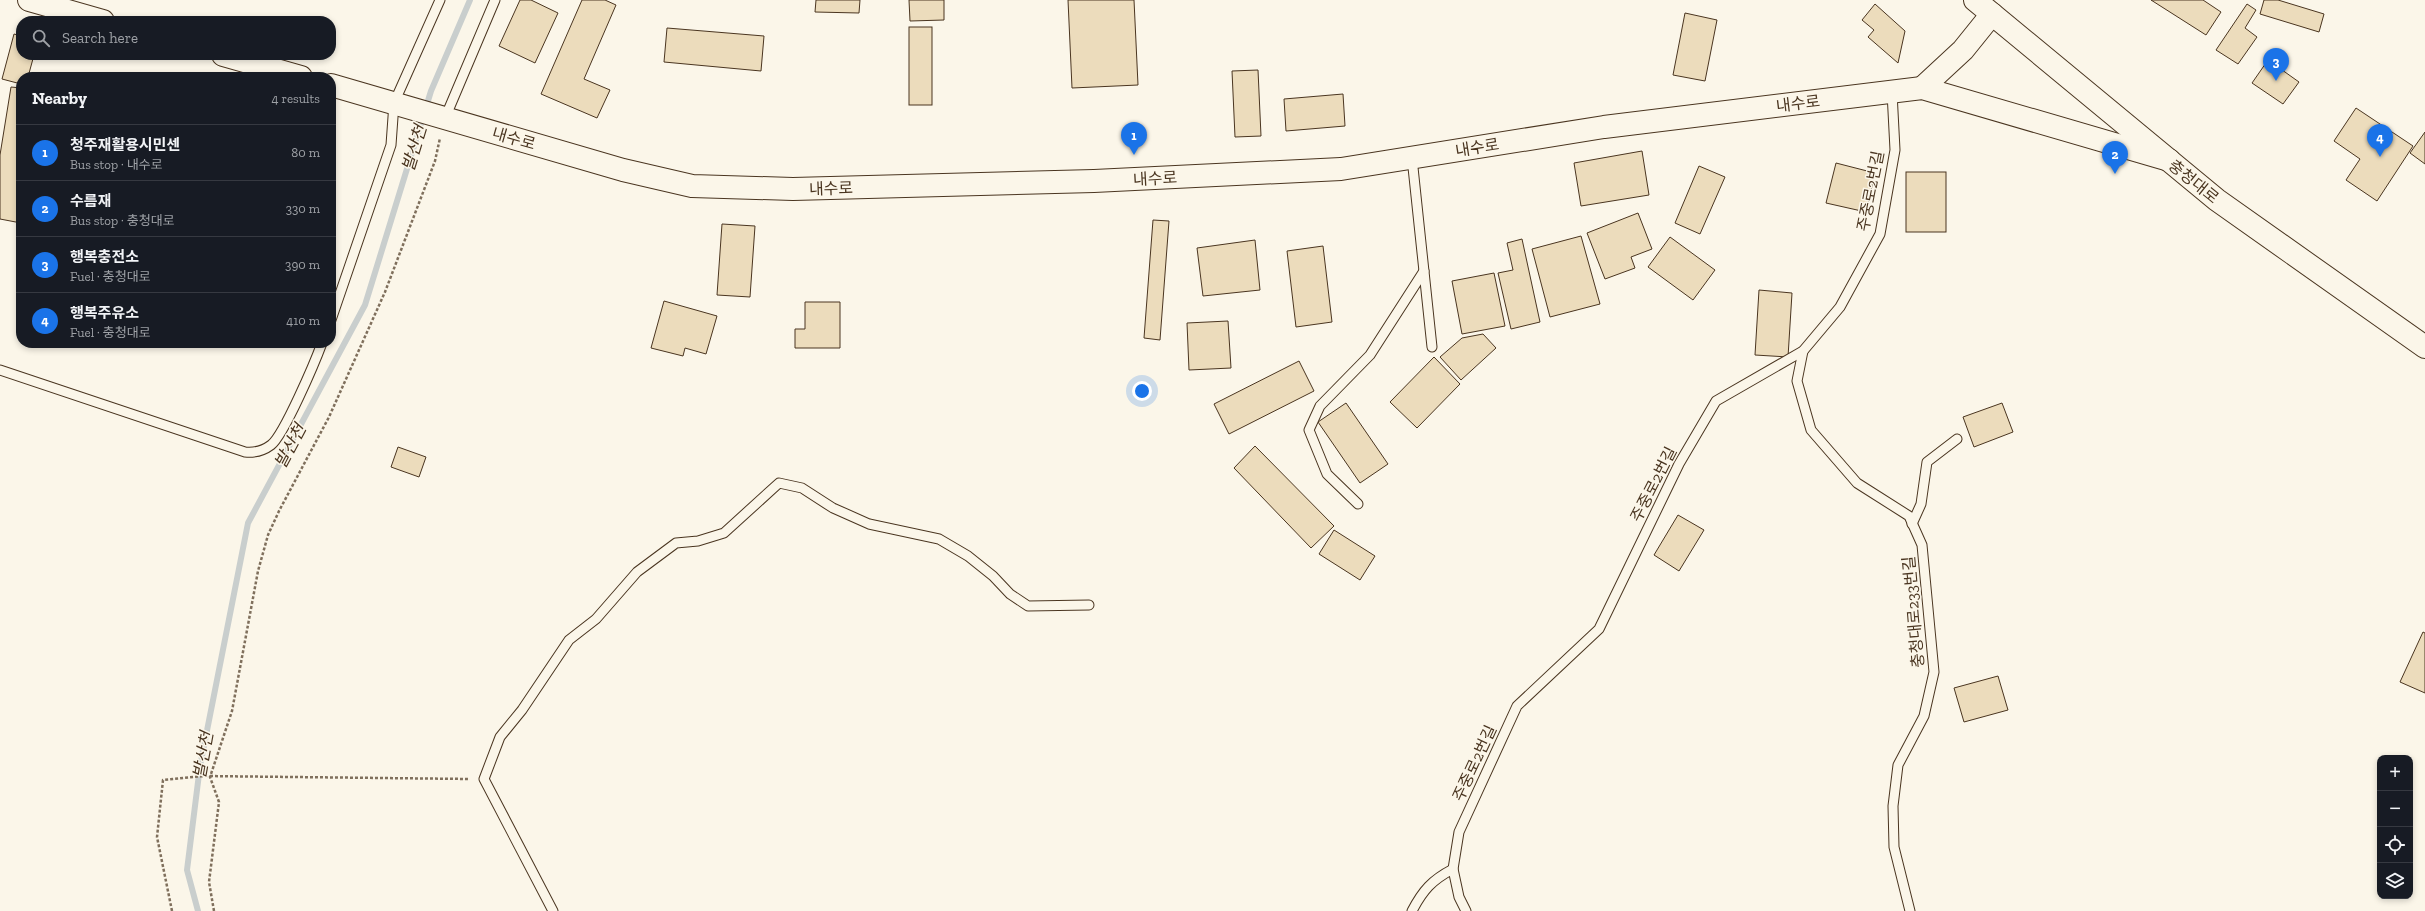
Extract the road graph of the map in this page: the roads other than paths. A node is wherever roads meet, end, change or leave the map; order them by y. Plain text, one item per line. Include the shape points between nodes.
1 (28, 0) edge
2 (440, 0) edge
3 (495, 0) edge
4 (1975, 0) edge
5 (1993, 7) edge
6 (85, 16) edge
7 (241, 60) edge
8 (283, 72) edge
9 (336, 86) edge
10 (1922, 88) junction
11 (1892, 92) junction
12 (398, 105) junction
13 (442, 117) junction
14 (1412, 158) junction
15 (2169, 160) junction
16 (1424, 271) junction
17 (336, 305) edge
18 (1432, 347) dead end
19 (2425, 347) edge
20 (320, 348) edge
21 (1802, 351) junction
22 (0, 370) edge
23 (1957, 439) dead end
24 (1358, 504) dead end
25 (1912, 524) junction
26 (1089, 605) dead end
27 (1453, 869) junction
28 (553, 911) edge
29 (1412, 911) edge
30 (1466, 911) edge
31 (1910, 911) edge

1 - 6 street
2 - 12 lane
3 - 13 lane
4 - 5 street, 충청대로
5 - 10 street via 1963,50
5 - 15 street, 충청대로
7 - 8 street
9 - 12 street, 내수로
10 - 11 street, 내수로
10 - 15 street
11 - 14 street, 내수로 via 1604,127
11 - 21 lane, 주중로2번길 via 1895,150 1880,234 1840,307
12 - 13 street, 내수로
12 - 17 lane via 391,145
13 - 14 street, 내수로 via 623,170 692,186 793,189 1094,181 1341,169
14 - 16 lane
15 - 19 street, 충청대로 via 2217,200
16 - 18 lane
16 - 24 lane via 1370,355 1320,406 1309,430 1327,474
20 - 22 lane via 279,434 272,444 257,453 245,452
21 - 25 lane, 충청대로233번길 via 1797,381 1812,430 1857,483 1909,516
21 - 27 lane, 주중로2번길 via 1716,401 1679,464 1599,629 1517,706 1459,832
23 - 25 lane via 1927,462 1921,504
25 - 31 lane, 충청대로233번길 via 1922,545 1934,672 1924,716 1898,765 1893,806 1894,847
26 - 28 lane via 1028,606 1010,594 968,556 939,539 869,524 833,508 802,488 779,483 724,533 698,541 676,543 637,572 596,619 569,640 522,710 500,736 484,779
27 - 29 lane via 1434,879
27 - 30 lane, 주중로2번길 via 1459,897

